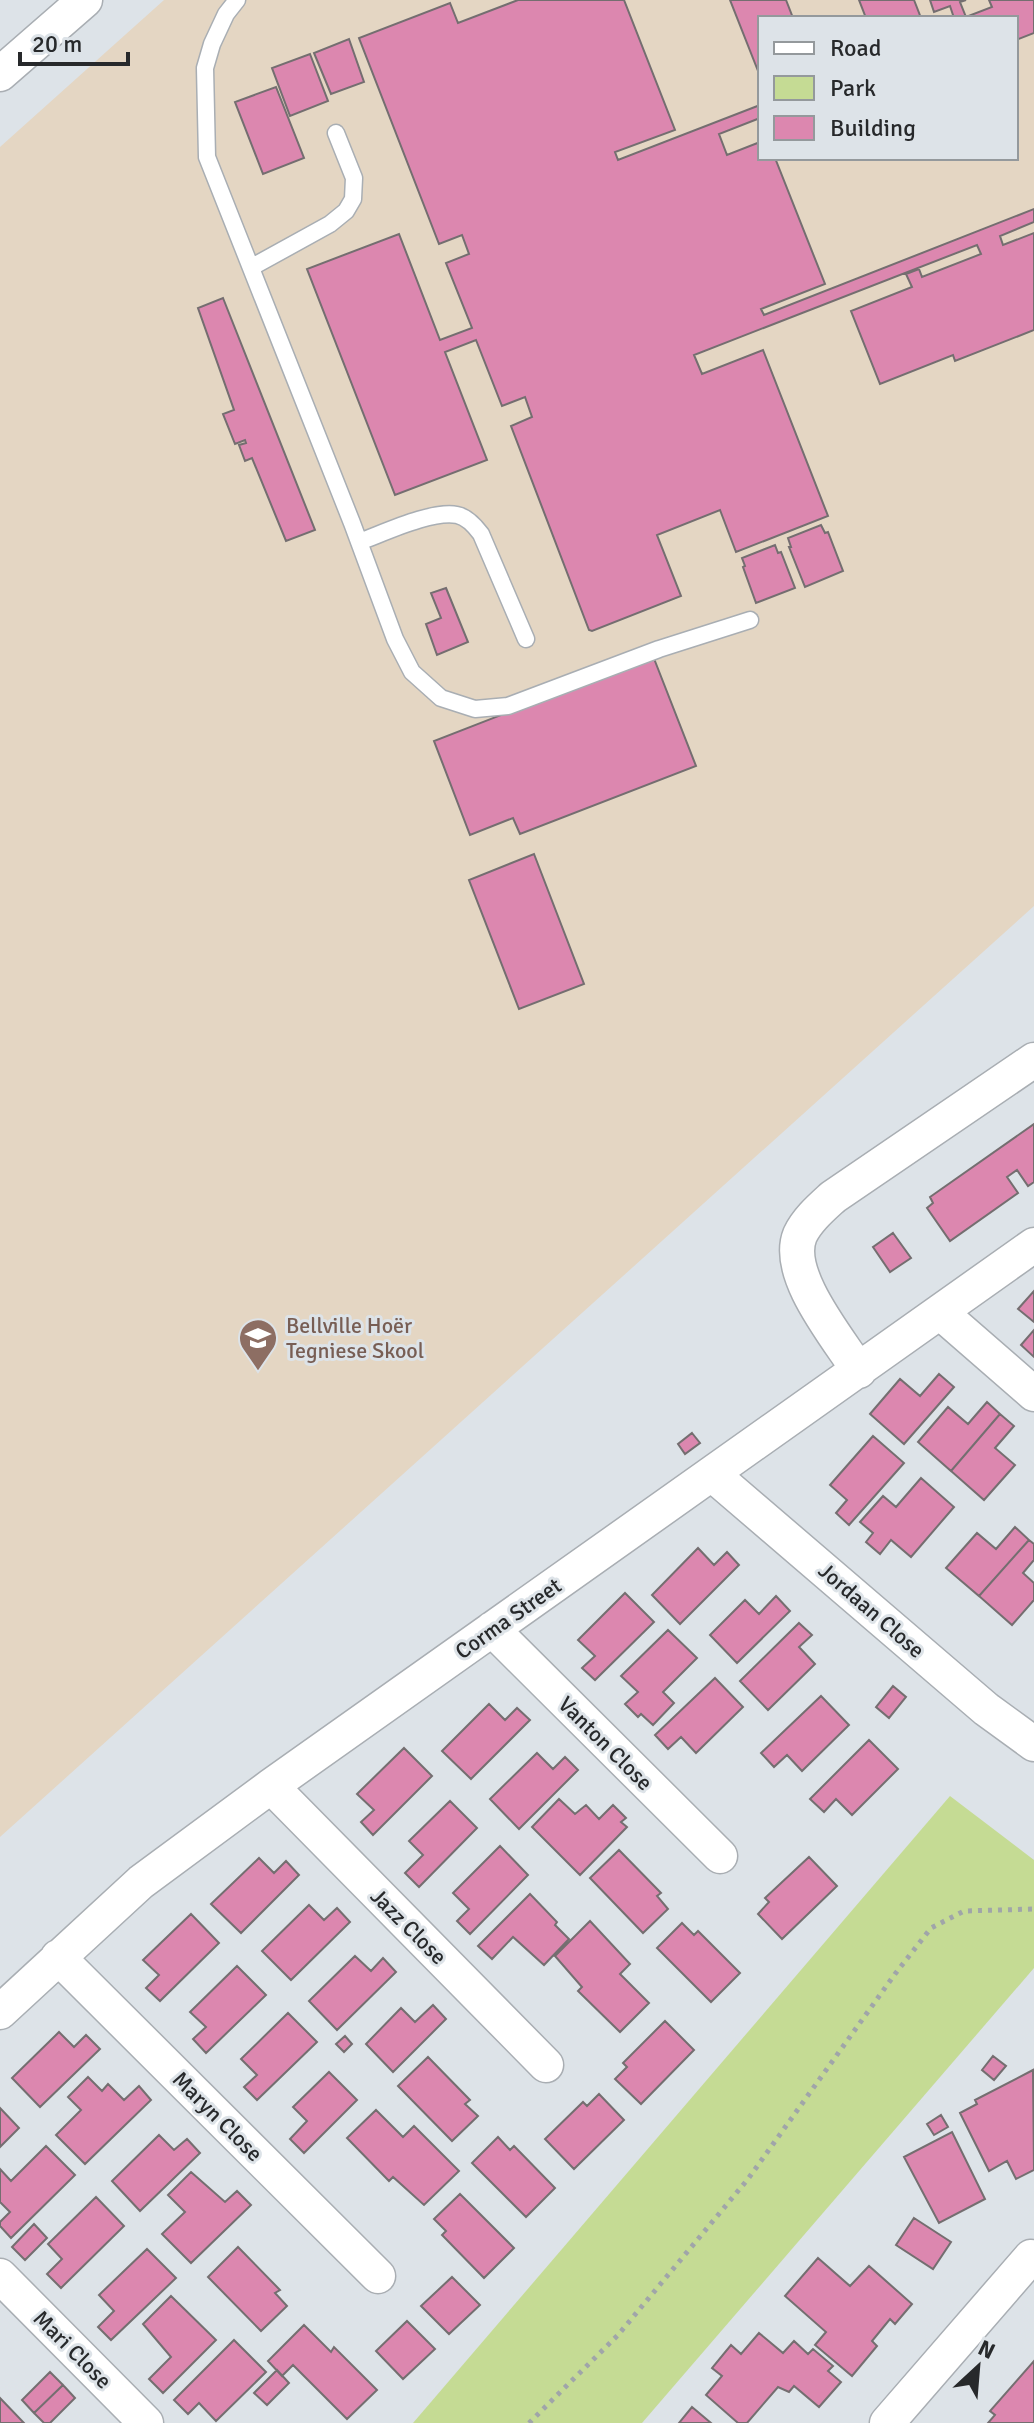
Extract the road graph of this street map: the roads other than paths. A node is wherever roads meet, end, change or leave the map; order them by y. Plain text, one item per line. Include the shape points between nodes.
1 (85, 0) edge
2 (237, 0) edge
3 (0, 74) edge
4 (336, 133) dead end
5 (252, 267) junction
6 (359, 542) junction
7 (750, 620) dead end
8 (526, 639) dead end
9 (1034, 1060) edge
10 (1034, 1245) edge
11 (941, 1313) junction
12 (859, 1371) junction
13 (1034, 1394) edge
14 (712, 1474) junction
15 (492, 1629) junction
16 (1034, 1744) edge
17 (271, 1786) junction
18 (720, 1856) dead end
19 (58, 1957) junction
20 (0, 2012) edge
21 (546, 2065) dead end
22 (1031, 2257) dead end
23 (0, 2276) edge
24 (378, 2276) dead end
25 (146, 2423) edge
26 (887, 2423) edge

1 - 3 street
2 - 5 lane via 205,68 207,157
4 - 5 lane via 354,178 346,211
5 - 6 lane
6 - 7 lane via 412,672 441,698 475,709 508,706
6 - 8 lane via 435,516 458,515 481,534
9 - 12 street via 833,1197 801,1232 797,1264 804,1283
10 - 11 street, Corma Street
11 - 12 street, Corma Street
11 - 13 street
12 - 14 street, Corma Street
14 - 15 street, Corma Street
14 - 16 street, Jordaan Close via 986,1709
15 - 17 street, Corma Street
15 - 18 street, Vanton Close
17 - 19 street, Corma Street via 141,1882
17 - 21 street, Jazz Close
19 - 20 street, Corma Street
19 - 24 street, Maryn Close
22 - 26 street
23 - 25 street, Mari Close

